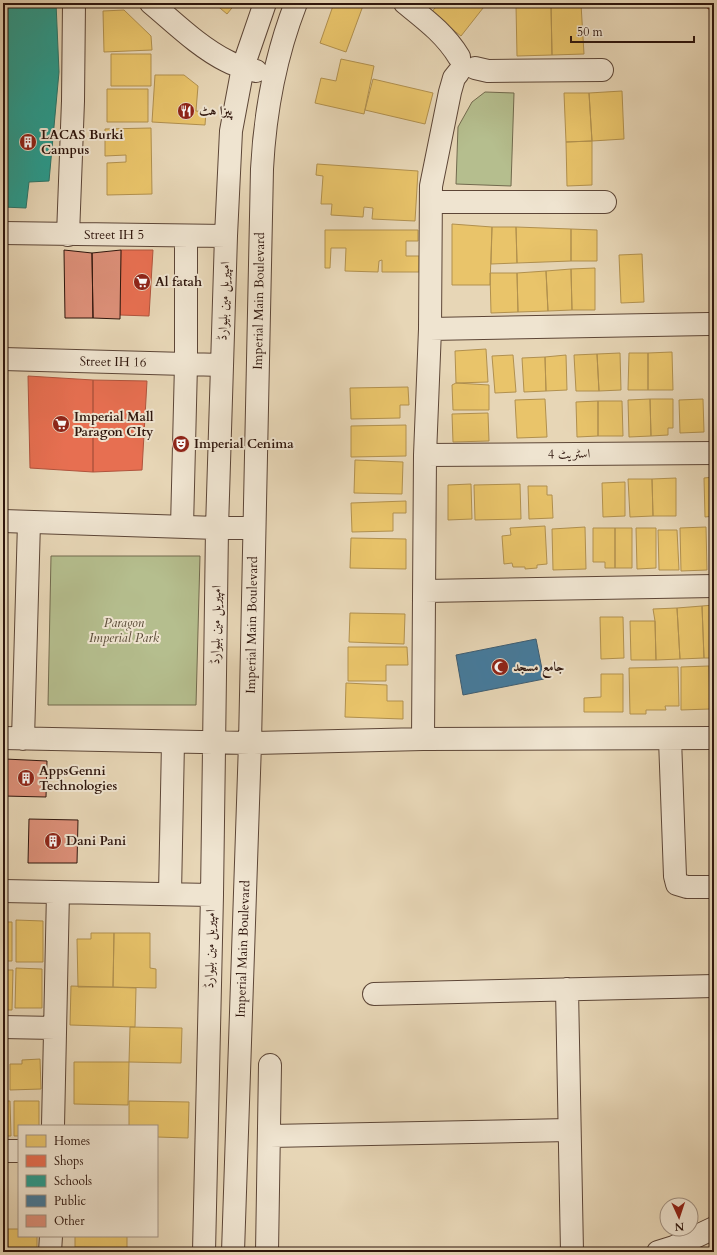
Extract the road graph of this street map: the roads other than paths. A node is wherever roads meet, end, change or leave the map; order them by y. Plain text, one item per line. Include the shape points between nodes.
1 (74, 3) edge
2 (151, 3) edge
3 (265, 3) edge
4 (296, 3) edge
5 (405, 3) edge
6 (464, 66) junction
7 (243, 67) junction
8 (602, 70) dead end
9 (273, 75) junction
10 (431, 202) junction
11 (605, 202) dead end
12 (3, 233) edge
13 (68, 235) junction
14 (186, 236) junction
15 (226, 236) junction
16 (709, 324) dead end
17 (430, 329) junction
18 (3, 359) edge
19 (186, 364) junction
20 (222, 365) junction
21 (714, 453) edge
22 (425, 455) junction
23 (3, 521) edge
24 (29, 522) junction
25 (182, 527) junction
26 (217, 528) junction
27 (254, 528) junction
28 (714, 586) edge
29 (425, 592) junction
30 (714, 738) edge
31 (13, 739) edge
32 (670, 739) junction
33 (424, 740) junction
34 (174, 742) junction
35 (214, 742) junction
36 (250, 743) junction
37 (714, 886) edge
38 (3, 891) edge
39 (58, 892) junction
40 (170, 894) junction
41 (212, 895) junction
42 (714, 986) edge
43 (567, 989) junction
44 (374, 994) dead end
45 (3, 1027) edge
46 (55, 1028) junction
47 (270, 1065) dead end
48 (53, 1125) edge
49 (569, 1130) junction
50 (270, 1136) junction
51 (3, 1151) edge
52 (18, 1151) edge
53 (234, 1224) junction
54 (268, 1224) junction
55 (714, 1228) edge
56 (51, 1237) edge
57 (50, 1252) edge
58 (204, 1252) edge
59 (233, 1252) edge
60 (267, 1252) edge
61 (572, 1252) edge
62 (658, 1252) edge

1 - 13 street
2 - 7 street via 206,49
3 - 7 street, امپیریل مین بلیوارڈ
4 - 9 street, Imperial Main Boulevard
5 - 6 street via 438,30 451,44
6 - 8 street via 488,71
6 - 10 street via 454,78 450,92 431,186
7 - 9 street
7 - 15 street, امپیریل مین بلیوارڈ via 231,131
9 - 27 street, Imperial Main Boulevard via 264,134 262,168
10 - 11 street
10 - 17 street
12 - 13 street, Street IH 5
13 - 14 street, Street IH 5
14 - 15 street, Street IH 5
14 - 19 street
15 - 20 street, امپیریل مین بلیوارڈ
16 - 17 street
17 - 22 street
18 - 19 street, Street IH 16
19 - 20 street, Street IH 16
19 - 25 street
20 - 26 street, امپیریل مین بلیوارڈ
21 - 22 street, اسٹریٹ 4
22 - 29 street
23 - 24 street
24 - 25 street
24 - 31 street
25 - 26 street
26 - 27 street
26 - 35 street, امپیریل مین بلیوارڈ
27 - 36 street, Imperial Main Boulevard
28 - 29 street
29 - 33 street
30 - 32 street
31 - 34 street
32 - 33 street
32 - 37 street via 677,884 687,887
33 - 36 street
34 - 35 street
34 - 40 street
35 - 36 street
35 - 41 street, امپیریل مین بلیوارڈ
36 - 53 street, Imperial Main Boulevard
38 - 39 street
39 - 40 street
39 - 46 street
40 - 41 street
41 - 58 street, امپیریل مین بلیوارڈ
42 - 43 street
43 - 44 street
43 - 49 street
45 - 46 street
46 - 48 street
47 - 50 street
49 - 50 street
49 - 61 street
50 - 54 street
51 - 52 street
53 - 54 street
53 - 59 street, Imperial Main Boulevard
54 - 60 street
55 - 62 street
56 - 57 street

